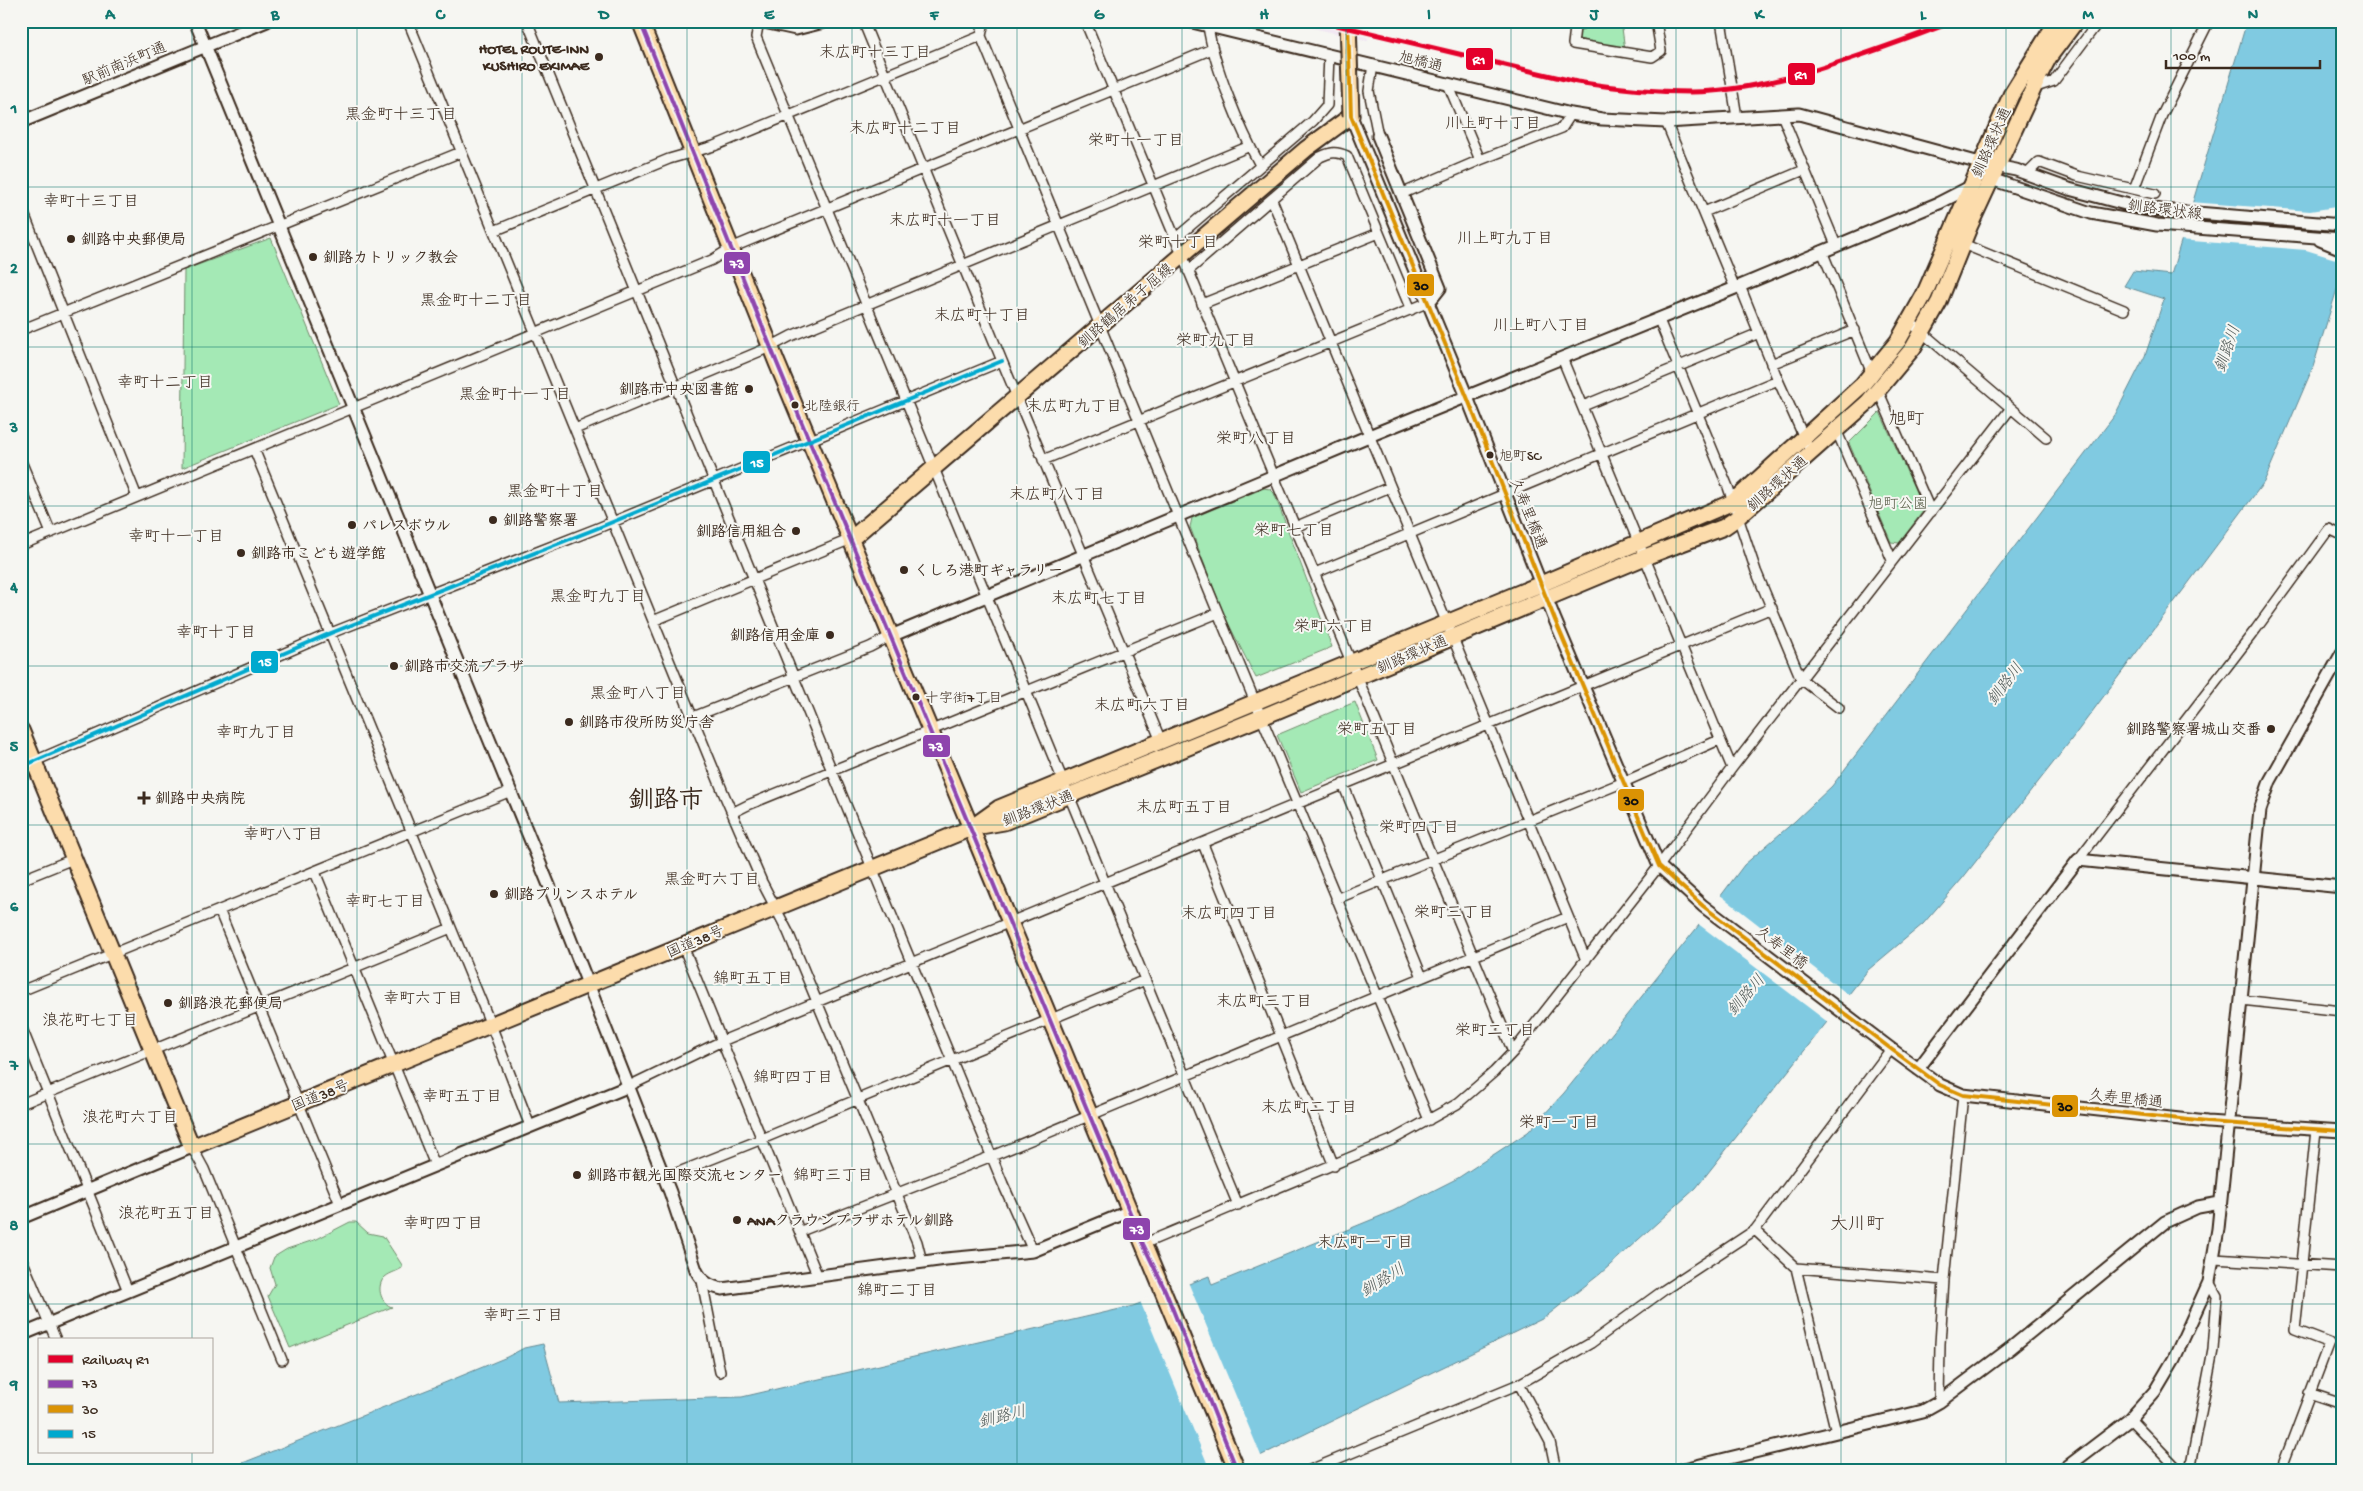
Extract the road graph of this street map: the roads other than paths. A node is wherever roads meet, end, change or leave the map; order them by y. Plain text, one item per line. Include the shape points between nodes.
1 (195, 21) edge
2 (267, 21) edge
3 (408, 21) edge
4 (527, 21) edge
5 (640, 21) edge
6 (759, 21) edge
7 (828, 21) edge
8 (864, 21) edge
9 (984, 21) edge
10 (1085, 21) edge
11 (1188, 21) edge
12 (1348, 21) edge
13 (1586, 21) edge
14 (1656, 21) edge
15 (1722, 21) edge
16 (2057, 21) edge
17 (2076, 21) edge
18 (2099, 21) edge
19 (2199, 21) edge
20 (1208, 26) junction
21 (981, 36) junction
22 (204, 46) junction
23 (1212, 49) junction
24 (1329, 55) junction
25 (1373, 65) junction
26 (886, 76) junction
27 (1448, 84) junction
28 (2033, 88) junction
29 (1114, 90) junction
30 (1571, 114) junction
31 (788, 115) junction
32 (1782, 115) junction
33 (1351, 116) junction
34 (1737, 117) junction
35 (21, 122) edge
36 (1666, 122) junction
37 (1020, 129) junction
38 (1378, 136) joint
39 (1250, 146) junction
40 (693, 151) junction
41 (461, 152) junction
42 (1480, 160) junction
43 (1980, 163) junction
44 (1260, 165) junction
45 (923, 169) junction
46 (1804, 170) junction
47 (1994, 172) junction
48 (2027, 174) junction
49 (1153, 186) junction
50 (1972, 186) junction
51 (596, 188) junction
52 (2134, 189) junction
53 (1401, 194) junction
54 (2155, 194) dead end
55 (1272, 200) junction
56 (21, 206) edge
57 (828, 208) junction
58 (1704, 212) junction
59 (2342, 218) edge
60 (2317, 222) junction
61 (1059, 225) junction
62 (2342, 225) edge
63 (278, 226) junction
64 (494, 231) junction
65 (1379, 233) junction
66 (2314, 237) junction
67 (1176, 238) junction
68 (2342, 239) edge
69 (1963, 244) junction
70 (1836, 245) junction
71 (731, 248) junction
72 (2342, 249) edge
73 (1822, 251) junction
74 (1182, 255) junction
75 (962, 264) junction
76 (1298, 266) junction
77 (1188, 271) junction
78 (1738, 287) junction
79 (637, 290) junction
80 (1429, 302) junction
81 (1202, 304) junction
82 (866, 305) junction
83 (1411, 310) junction
84 (2124, 310) dead end
85 (63, 313) junction
86 (1659, 320) junction
87 (1910, 322) junction
88 (1101, 326) junction
89 (21, 330) edge
90 (1855, 330) junction
91 (1923, 331) junction
92 (536, 332) junction
93 (1759, 333) junction
94 (1330, 341) junction
95 (770, 347) junction
96 (1562, 358) junction
97 (1002, 361) junction
98 (1771, 364) junction
99 (1678, 368) junction
100 (1872, 374) junction
101 (1778, 380) junction
102 (1234, 382) junction
103 (676, 386) junction
104 (1878, 391) junction
105 (1017, 397) junction
106 (1467, 398) junction
107 (907, 400) junction
108 (1583, 406) junction
109 (354, 408) junction
110 (2011, 408) junction
111 (1697, 414) junction
112 (1829, 415) junction
113 (1139, 420) junction
114 (576, 429) junction
115 (1836, 430) junction
116 (1369, 436) junction
117 (1804, 438) junction
118 (2046, 438) dead end
119 (810, 440) junction
120 (254, 449) junction
121 (1811, 453) junction
122 (1602, 454) junction
123 (1043, 460) junction
124 (21, 461) edge
125 (935, 467) junction
126 (1274, 475) junction
127 (714, 479) junction
128 (1390, 487) junction
129 (1505, 493) junction
130 (137, 497) junction
131 (1733, 502) junction
132 (1930, 512) junction
133 (1179, 516) junction
134 (1737, 518) junction
135 (613, 522) junction
136 (1295, 527) junction
137 (51, 533) junction
138 (1410, 533) junction
139 (2342, 536) edge
140 (851, 539) junction
141 (1639, 542) junction
142 (21, 545) edge
143 (1082, 554) junction
144 (1644, 557) junction
145 (1892, 560) junction
146 (1315, 573) junction
147 (755, 580) junction
148 (1544, 591) junction
149 (431, 595) junction
150 (986, 595) junction
151 (1772, 608) junction
152 (1218, 613) junction
153 (653, 621) junction
154 (1450, 630) junction
155 (331, 633) junction
156 (891, 636) junction
157 (1680, 647) junction
158 (1124, 651) junction
159 (2342, 653) edge
160 (1354, 669) junction
161 (795, 677) junction
162 (1801, 679) junction
163 (1583, 686) junction
164 (1027, 692) junction
165 (1256, 702) junction
166 (1839, 708) dead end
167 (693, 717) junction
168 (1262, 718) junction
169 (1489, 724) junction
170 (21, 730) edge
171 (930, 731) junction
172 (1719, 740) junction
173 (1161, 741) junction
174 (1394, 763) junction
175 (28, 764) edge
176 (1732, 768) junction
177 (832, 771) junction
178 (1624, 782) junction
179 (1343, 784) junction
180 (1067, 788) junction
181 (511, 791) junction
182 (1297, 803) junction
183 (732, 813) junction
184 (1529, 820) junction
185 (971, 828) junction
186 (412, 832) junction
187 (1203, 844) junction
188 (73, 859) junction
189 (1433, 860) junction
190 (2078, 860) junction
191 (1659, 866) junction
192 (874, 868) junction
193 (315, 872) junction
194 (2254, 877) junction
195 (21, 880) edge
196 (1383, 880) junction
197 (1105, 885) junction
198 (2342, 886) edge
199 (1336, 899) junction
200 (1703, 906) joint
201 (775, 907) junction
202 (219, 910) junction
203 (1568, 917) junction
204 (1010, 921) junction
205 (451, 928) junction
206 (683, 946) junction
207 (114, 955) junction
208 (1473, 957) junction
209 (1586, 960) junction
210 (913, 963) junction
211 (355, 967) junction
212 (1422, 977) junction
213 (1145, 980) junction
214 (589, 985) junction
215 (21, 991) edge
216 (1377, 996) junction
217 (2241, 1000) junction
218 (817, 1002) junction
219 (258, 1007) junction
220 (2342, 1010) edge
221 (1844, 1012) joint
222 (1049, 1018) junction
223 (491, 1025) junction
224 (21, 1026) edge
225 (1280, 1035) junction
226 (722, 1041) junction
227 (1891, 1049) junction
228 (153, 1051) junction
229 (1513, 1052) junction
230 (953, 1060) junction
231 (395, 1064) junction
232 (1918, 1069) junction
233 (1184, 1075) junction
234 (627, 1087) junction
235 (49, 1094) junction
236 (1963, 1096) junction
237 (858, 1099) junction
238 (21, 1104) edge
239 (298, 1104) junction
240 (1091, 1114) junction
241 (1429, 1120) junction
242 (2229, 1124) junction
243 (530, 1126) junction
244 (2316, 1130) junction
245 (2342, 1131) edge
246 (762, 1140) junction
247 (192, 1147) junction
248 (992, 1156) junction
249 (435, 1165) junction
250 (1334, 1166) junction
251 (664, 1178) junction
252 (89, 1190) junction
253 (896, 1194) junction
254 (2220, 1203) junction
255 (340, 1204) junction
256 (1238, 1205) junction
257 (1130, 1211) junction
258 (21, 1218) edge
259 (1755, 1230) junction
260 (801, 1232) junction
261 (1143, 1244) junction
262 (236, 1247) junction
263 (1033, 1251) junction
264 (21, 1257) edge
265 (2214, 1259) junction
266 (922, 1262) junction
267 (2303, 1266) junction
268 (2342, 1267) edge
269 (1796, 1268) junction
270 (818, 1276) junction
271 (1944, 1280) junction
272 (702, 1281) junction
273 (2209, 1282) junction
274 (128, 1291) junction
275 (49, 1324) junction
276 (21, 1335) edge
277 (55, 1338) edge
278 (282, 1360) dead end
279 (720, 1372) dead end
280 (1519, 1384) junction
281 (2310, 1392) junction
282 (1939, 1402) junction
283 (2342, 1404) edge
284 (2130, 1419) junction
285 (1836, 1432) junction
286 (2172, 1468) edge
287 (2282, 1469) edge
288 (1237, 1470) edge
289 (1310, 1470) edge
290 (1556, 1470) edge
291 (1680, 1470) edge
292 (2063, 1470) edge
293 (2190, 1470) edge

1 - 22 street
2 - 22 street, 駅前南浜町通
3 - 41 street
4 - 51 street
5 - 40 main road
6 - 7 street via 796,29
6 - 31 street via 756,37
8 - 26 street
9 - 21 street
10 - 29 street
11 - 20 street, 旭橋通
12 - 33 main road, bridge
13 - 14 street via 1576,28 1572,44 1652,57 1661,51
15 - 34 street
16 - 43 main road, 釧路環状通 via 2011,95
17 - 28 main road, 釧路環状通 via 2049,57
18 - 28 street via 2054,81
19 - 52 street via 2208,25 2162,115
20 - 23 street
20 - 24 street, 旭橋通
21 - 26 street
21 - 37 street
22 - 35 street, 駅前南浜町通
22 - 63 street
23 - 29 street
23 - 39 street
24 - 25 street, 旭橋通
24 - 44 street via 1327,104 1313,121
25 - 27 street, 旭橋通
25 - 38 street via 1369,91
26 - 31 street
26 - 45 street
27 - 30 street, 旭橋通
27 - 42 street
28 - 47 main road, 釧路環状通
29 - 37 street
29 - 49 street
30 - 36 street, 旭橋通
30 - 42 street via 1562,128
31 - 40 street via 714,146
31 - 57 street
32 - 34 street, 旭橋通
32 - 43 street, 旭橋通 via 1819,118
32 - 46 street
33 - 74 main road, 釧路鶴居弟子屈線 via 1306,149
33 - 80 street, 久寿里橋通
34 - 36 street, 旭橋通
36 - 58 street
37 - 45 street
37 - 61 street
38 - 53 street
39 - 44 street
39 - 49 street
40 - 51 street
40 - 71 main road
41 - 63 street
41 - 64 street
42 - 53 street
43 - 47 street, 旭橋通
43 - 50 main road, 釧路環状通
44 - 67 street
45 - 57 street
45 - 75 street
46 - 58 street
46 - 70 street
47 - 48 street, 釧路環状線
47 - 50 street
47 - 66 street, 釧路環状線 via 2091,213 2156,225
47 - 69 main road, 釧路環状通
48 - 52 street via 2039,162 2077,176
48 - 60 street, 釧路環状線 via 2129,205
49 - 61 street
49 - 67 street
50 - 70 street
50 - 87 main road, 釧路環状通
51 - 64 street
51 - 79 street
52 - 54 street
53 - 80 street via 1440,288
55 - 65 street via 1320,157 1339,152 1347,156
55 - 76 street
55 - 77 street
56 - 85 street
57 - 71 street
57 - 82 street
58 - 78 street
59 - 60 street
60 - 62 street, 釧路環状線
61 - 75 street
61 - 88 street
63 - 85 street
63 - 109 street
64 - 92 street
65 - 76 street
65 - 83 street
66 - 68 street, 釧路環状線
66 - 72 street
67 - 74 street
69 - 84 street
69 - 91 main road, 釧路環状通
70 - 73 street
71 - 79 street via 712,260
71 - 95 main road
73 - 78 street
73 - 90 street
74 - 77 street
74 - 88 main road, 釧路鶴居弟子屈線
75 - 82 street
75 - 97 street
76 - 81 street
76 - 94 street
77 - 81 street
78 - 86 street
78 - 93 street
79 - 92 street
79 - 103 street
80 - 83 street
80 - 106 street, 久寿里橋通
81 - 102 street
82 - 95 street
82 - 107 street
83 - 94 street
85 - 89 street
85 - 130 street
86 - 96 street
86 - 99 street
87 - 91 street
87 - 100 main road, 釧路環状通
88 - 105 main road, 釧路鶴居弟子屈線
88 - 113 street
90 - 98 street
90 - 100 street
91 - 104 main road, 釧路環状通
91 - 110 street
92 - 109 street
92 - 114 street
93 - 98 street
93 - 99 street
94 - 102 street
94 - 116 street
95 - 103 street
95 - 119 main road
96 - 106 street
96 - 108 street
97 - 105 street
97 - 107 street
98 - 101 street
99 - 108 street
99 - 111 street
100 - 104 street
100 - 112 main road, 釧路環状通
101 - 111 street
101 - 117 street
102 - 113 street
102 - 126 street
103 - 114 street
103 - 127 street
104 - 115 main road, 釧路環状通
104 - 132 street
105 - 123 street
105 - 125 main road, 釧路鶴居弟子屈線
106 - 116 street
106 - 129 street, 久寿里橋通
107 - 119 street
107 - 125 street
108 - 122 street
109 - 120 street
109 - 149 street
110 - 118 street
110 - 132 street
111 - 122 street
111 - 131 street
112 - 115 street
112 - 117 main road, 釧路環状通
113 - 123 street
113 - 133 street
114 - 135 street
115 - 121 main road, 釧路環状通
115 - 145 street
116 - 126 street
116 - 128 street
117 - 121 street
117 - 131 main road, 釧路環状通
119 - 127 street
119 - 140 main road
120 - 130 street
120 - 155 street
121 - 134 main road, 釧路環状通
122 - 129 street
122 - 141 street
123 - 143 street
124 - 137 street
125 - 140 main road, 釧路鶴居弟子屈線
125 - 150 street
126 - 133 street
126 - 136 street
127 - 135 street
127 - 147 street
128 - 136 street
128 - 138 street
129 - 138 street
129 - 148 street, 久寿里橋通
130 - 137 street
131 - 134 street
131 - 141 main road, 釧路環状通
132 - 145 street
133 - 143 street
133 - 152 street
134 - 144 main road, 釧路環状通
134 - 151 street
135 - 149 street
135 - 153 street
136 - 146 street
137 - 142 street
138 - 146 street
138 - 154 street
139 - 190 street via 2329,529
140 - 147 street
140 - 156 main road
141 - 144 street
141 - 148 main road, 釧路環状通
143 - 150 street
143 - 158 street
144 - 148 main road, 釧路環状通
144 - 157 street
145 - 162 street
146 - 160 street
147 - 153 street
147 - 161 street
148 - 154 main road, 釧路環状通
148 - 163 street, 久寿里橋通
149 - 155 street
149 - 181 street
150 - 156 street
150 - 164 street
151 - 157 street
151 - 162 street
152 - 158 street
152 - 165 street
153 - 167 street
154 - 160 main road, 釧路環状通
154 - 169 street
155 - 175 street
155 - 186 street
156 - 161 street
156 - 171 main road
157 - 163 street
157 - 172 street
158 - 164 street
158 - 173 street
159 - 194 street via 2264,794
160 - 165 main road, 釧路環状通
160 - 168 main road, 釧路環状通
160 - 174 street
161 - 167 street
161 - 177 street
162 - 166 street
162 - 176 street
163 - 169 street
163 - 178 street, 久寿里橋通
164 - 171 street
164 - 180 street
165 - 168 street
165 - 173 main road, 釧路環状通
167 - 183 street
168 - 180 main road, 釧路環状通
168 - 182 street
169 - 174 street
169 - 184 street
170 - 175 main road
171 - 177 street
171 - 185 main road
172 - 176 street
172 - 178 street
173 - 180 main road, 釧路環状通
174 - 179 street
174 - 189 street
175 - 188 main road
176 - 191 street
177 - 183 street
177 - 192 street
178 - 184 street
178 - 191 street, 久寿里橋通
179 - 182 street
179 - 196 street
180 - 185 main road, 釧路環状通 via 1004,822
180 - 197 street
181 - 186 street
181 - 214 street
182 - 187 street
182 - 199 street
183 - 201 street
184 - 189 street
184 - 203 street
185 - 192 main road, 国道38号
185 - 204 main road
186 - 193 street
186 - 205 street
187 - 197 street
187 - 225 street
188 - 195 street
188 - 207 main road
189 - 196 street
189 - 208 street
190 - 194 street
190 - 232 street
191 - 200 street, 久寿里橋通
191 - 209 street
192 - 201 main road, 国道38号
192 - 210 street
193 - 202 street
193 - 211 street
194 - 198 street
194 - 217 street
196 - 199 street
196 - 212 street
197 - 204 street
197 - 213 street
199 - 216 street
200 - 221 street, 久寿里橋
201 - 206 main road, 国道38号
201 - 218 street
202 - 207 street
202 - 219 street
203 - 208 street
203 - 209 street
204 - 210 street
204 - 222 main road
205 - 211 street
205 - 223 street
206 - 214 main road, 国道38号
206 - 226 street
207 - 215 street
207 - 228 main road
208 - 212 street
208 - 229 street
209 - 229 street
210 - 218 street
210 - 230 street
211 - 219 street
211 - 231 street
212 - 216 street
213 - 222 street
213 - 233 street
214 - 223 main road, 国道38号
214 - 234 street
216 - 225 street
216 - 241 street
217 - 220 street
217 - 242 street
218 - 226 street
218 - 237 street
219 - 228 street
219 - 239 street
221 - 227 street, 久寿里橋通
222 - 230 street
222 - 240 main road
223 - 231 main road, 国道38号
223 - 243 street
224 - 235 street
225 - 233 street
225 - 250 street
226 - 234 street
226 - 246 street
227 - 232 street, 久寿里橋通
227 - 259 street
228 - 235 street
228 - 247 main road
229 - 241 street via 1457,1104
230 - 237 street
230 - 248 street
231 - 239 main road, 国道38号
231 - 249 street
232 - 236 street, 久寿里橋通
233 - 240 street
233 - 256 street
234 - 243 street
234 - 251 street
235 - 238 street
235 - 252 street
236 - 242 street, 久寿里橋通
236 - 271 street
237 - 246 street
237 - 253 street
239 - 247 main road, 国道38号
239 - 255 street
240 - 248 street
240 - 257 main road
241 - 250 street
242 - 244 street, 久寿里橋通
242 - 254 street
243 - 249 street
244 - 245 street, 久寿里橋通
244 - 267 street
246 - 251 street
246 - 260 street
247 - 252 street
247 - 262 street
248 - 253 street
248 - 263 street
249 - 255 street
250 - 256 street
251 - 272 street
252 - 258 street
252 - 274 street
253 - 260 street
253 - 266 street
254 - 265 street
254 - 282 street via 2198,1207 2165,1222
255 - 262 street
256 - 261 street
257 - 261 main road
257 - 263 street
259 - 269 street
259 - 280 street via 1591,1343
260 - 270 street
261 - 288 main road via 1165,1290
262 - 274 street
262 - 278 street
263 - 266 street
264 - 275 street
265 - 267 street
265 - 273 street
266 - 270 street
267 - 268 street
267 - 281 street via 2295,1330 2329,1343
269 - 271 street
269 - 285 street
270 - 272 street via 722,1289
271 - 282 street
272 - 279 street
273 - 284 street via 2174,1359 2155,1392
273 - 293 street via 2217,1296 2213,1350
274 - 275 street
275 - 276 street
275 - 277 street
280 - 289 street
280 - 290 street via 1550,1442
281 - 283 street
281 - 287 street
282 - 285 street via 1923,1411
284 - 286 street
284 - 292 street
285 - 291 street

